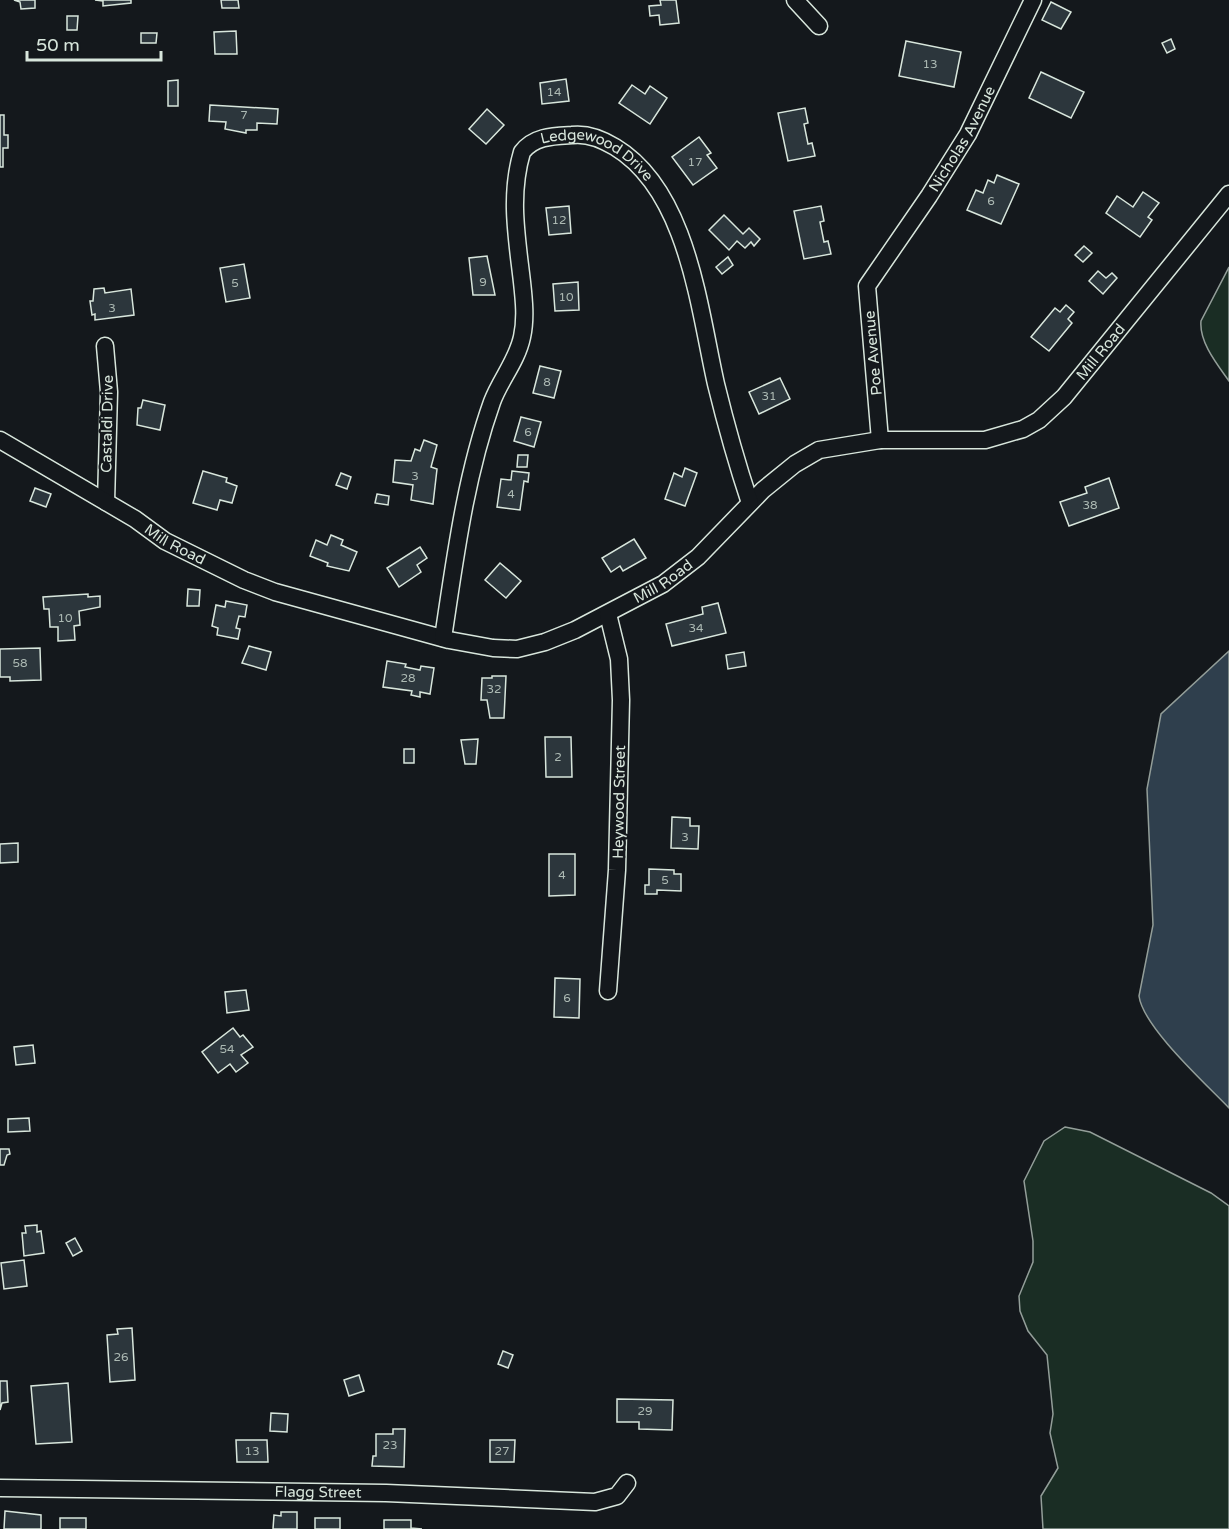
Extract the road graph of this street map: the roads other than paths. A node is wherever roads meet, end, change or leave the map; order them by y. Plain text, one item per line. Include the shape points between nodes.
1 (795, 0) edge
2 (1033, 0) edge
3 (819, 26) dead end
4 (1229, 194) edge
5 (879, 269) joint
6 (105, 346) dead end
7 (0, 440) edge
8 (880, 440) junction
9 (106, 502) junction
10 (750, 503) junction
11 (608, 614) junction
12 (444, 638) junction
13 (608, 992) dead end
14 (627, 1483) dead end
15 (0, 1488) edge

1 - 3 street
2 - 5 street, Nicholas Avenue via 968,135
4 - 8 street, Mill Road via 1064,397 1039,420 985,440
5 - 8 street, Poe Avenue via 867,286
6 - 9 street, Castaldi Drive via 109,392
7 - 9 street, Mill Road
8 - 10 street, Mill Road via 819,450 795,464
9 - 12 street, Mill Road via 165,541 244,580
10 - 11 street, Mill Road via 698,558 663,584
10 - 12 street, Ledgewood Drive via 733,452 681,237 652,180 631,156 604,140 578,134 536,141 522,152 513,204 523,335 493,400 477,456 458,539
11 - 12 street, Mill Road via 545,642 517,649
11 - 13 street, Heywood Street via 619,659 621,700 617,870
14 - 15 street, Flagg Street via 616,1496 595,1502 386,1493

